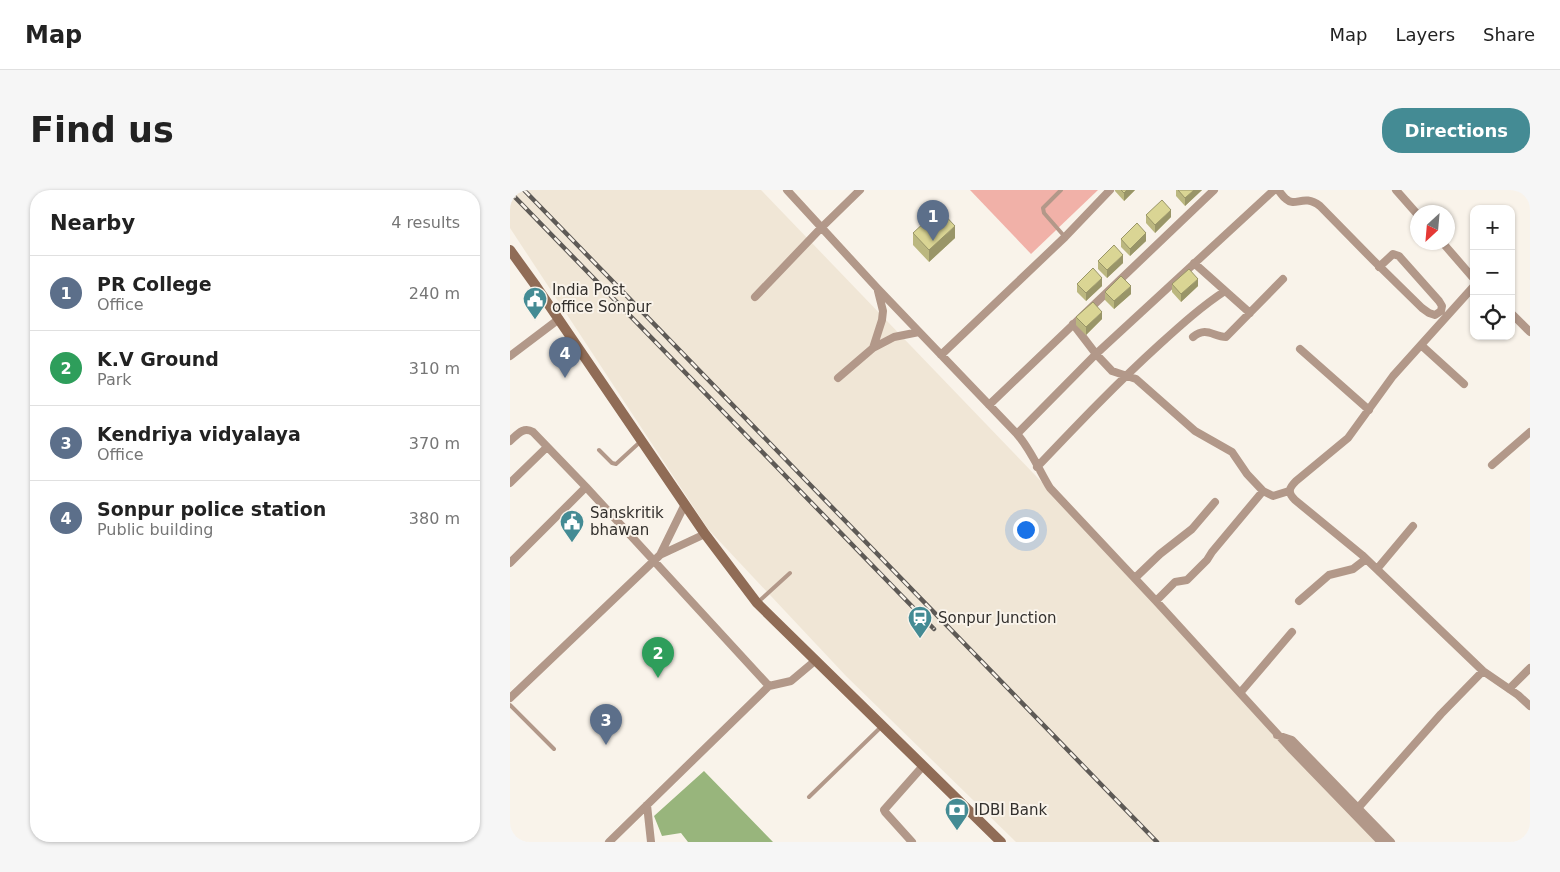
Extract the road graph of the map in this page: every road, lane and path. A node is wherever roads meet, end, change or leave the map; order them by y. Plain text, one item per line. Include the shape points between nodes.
1 (787, 190) edge
2 (860, 190) edge
3 (1062, 190) edge
4 (1110, 190) edge
5 (1214, 190) edge
6 (1274, 190) edge
7 (1278, 190) edge
8 (1396, 190) edge
9 (1410, 206) edge
10 (821, 228) junction
11 (1065, 237) junction
12 (510, 250) edge
13 (1449, 250) edge
14 (1194, 263) junction
15 (1380, 266) junction
16 (1470, 274) edge
17 (1283, 279) dead end
18 (878, 289) junction
19 (1470, 290) edge
20 (1225, 291) junction
21 (755, 297) dead end
22 (1250, 313) junction
23 (1515, 317) edge
24 (559, 319) junction
25 (1073, 324) junction
26 (919, 332) junction
27 (1530, 332) edge
28 (1193, 337) dead end
29 (1421, 345) junction
30 (873, 348) junction
31 (1300, 349) dead end
32 (1096, 354) junction
33 (942, 355) junction
34 (510, 356) edge
35 (1126, 375) junction
36 (838, 378) dead end
37 (1464, 384) dead end
38 (989, 405) junction
39 (1369, 410) junction
40 (1530, 432) edge
41 (1017, 434) junction
42 (510, 441) edge
43 (642, 441) junction
44 (548, 447) junction
45 (599, 450) dead end
46 (1492, 465) dead end
47 (1037, 467) junction
48 (510, 483) edge
49 (586, 487) junction
50 (1263, 491) junction
51 (1289, 491) junction
52 (1215, 502) dead end
53 (685, 504) junction
54 (1413, 526) dead end
55 (705, 534) junction
56 (657, 558) junction
57 (1366, 559) junction
58 (510, 562) edge
59 (1377, 569) junction
60 (790, 573) dead end
61 (1135, 578) junction
62 (1156, 601) junction
63 (1299, 601) dead end
64 (757, 603) junction
65 (1292, 632) dead end
66 (816, 660) junction
67 (1530, 668) edge
68 (1483, 671) junction
69 (769, 686) junction
70 (1509, 689) junction
71 (1240, 693) junction
72 (510, 698) edge
73 (510, 705) edge
74 (1530, 706) edge
75 (882, 726) junction
76 (1277, 735) junction
77 (554, 749) dead end
78 (924, 766) junction
79 (809, 797) dead end
80 (647, 805) junction
81 (1358, 808) junction
82 (609, 842) edge
83 (651, 842) edge
84 (912, 842) edge
85 (1001, 842) edge
86 (1381, 842) edge
87 (1391, 842) edge

1 - 10 street
2 - 10 street
3 - 11 lane via 1043,208
4 - 11 street
5 - 25 street
6 - 14 street
7 - 15 street via 1290,202 1313,201
8 - 9 street
10 - 18 street
10 - 21 street
11 - 33 street
12 - 24 main road
13 - 16 street
14 - 20 street
14 - 32 street
15 - 15 street via 1429,313 1435,315 1441,311 1439,301 1399,256 1393,254
17 - 22 street
18 - 26 street
18 - 30 street via 883,311
19 - 29 street
20 - 22 street
20 - 35 street
22 - 28 street via 1226,337 1204,332
23 - 27 street
24 - 34 street
24 - 43 main road
25 - 32 street
25 - 38 street
26 - 30 street via 894,337
26 - 33 street
29 - 37 street
29 - 39 street via 1392,376
30 - 36 street
31 - 39 street
32 - 35 street via 1112,371
32 - 41 street
33 - 38 street
35 - 47 street
35 - 50 street via 1136,379 1195,431 1232,452
38 - 41 street
39 - 51 street via 1348,438 1296,480
40 - 46 street
41 - 47 street via 1028,447
42 - 44 street via 526,429
43 - 45 lane via 616,464
43 - 53 main road
44 - 48 street
44 - 49 street
47 - 61 street via 1050,488
49 - 56 street
49 - 58 street
50 - 51 street via 1273,496
50 - 62 street via 1205,563 1187,580 1175,582
51 - 57 street via 1295,500
52 - 61 street via 1192,529
53 - 55 main road
53 - 56 street
54 - 59 street
55 - 56 street
55 - 64 main road
56 - 69 street
56 - 72 street
57 - 59 street
57 - 63 street via 1353,569 1329,575
59 - 68 street
60 - 64 lane
61 - 62 street
62 - 71 street
64 - 66 main road
65 - 71 street
66 - 69 street via 791,681
66 - 75 main road
67 - 70 street
68 - 70 street
68 - 81 street
69 - 80 street
70 - 74 street
71 - 76 street
73 - 77 lane
75 - 78 main road
75 - 79 lane
76 - 81 street via 1292,740
76 - 86 street
78 - 84 street via 884,810
78 - 85 main road
80 - 82 street
80 - 83 street
81 - 87 street

